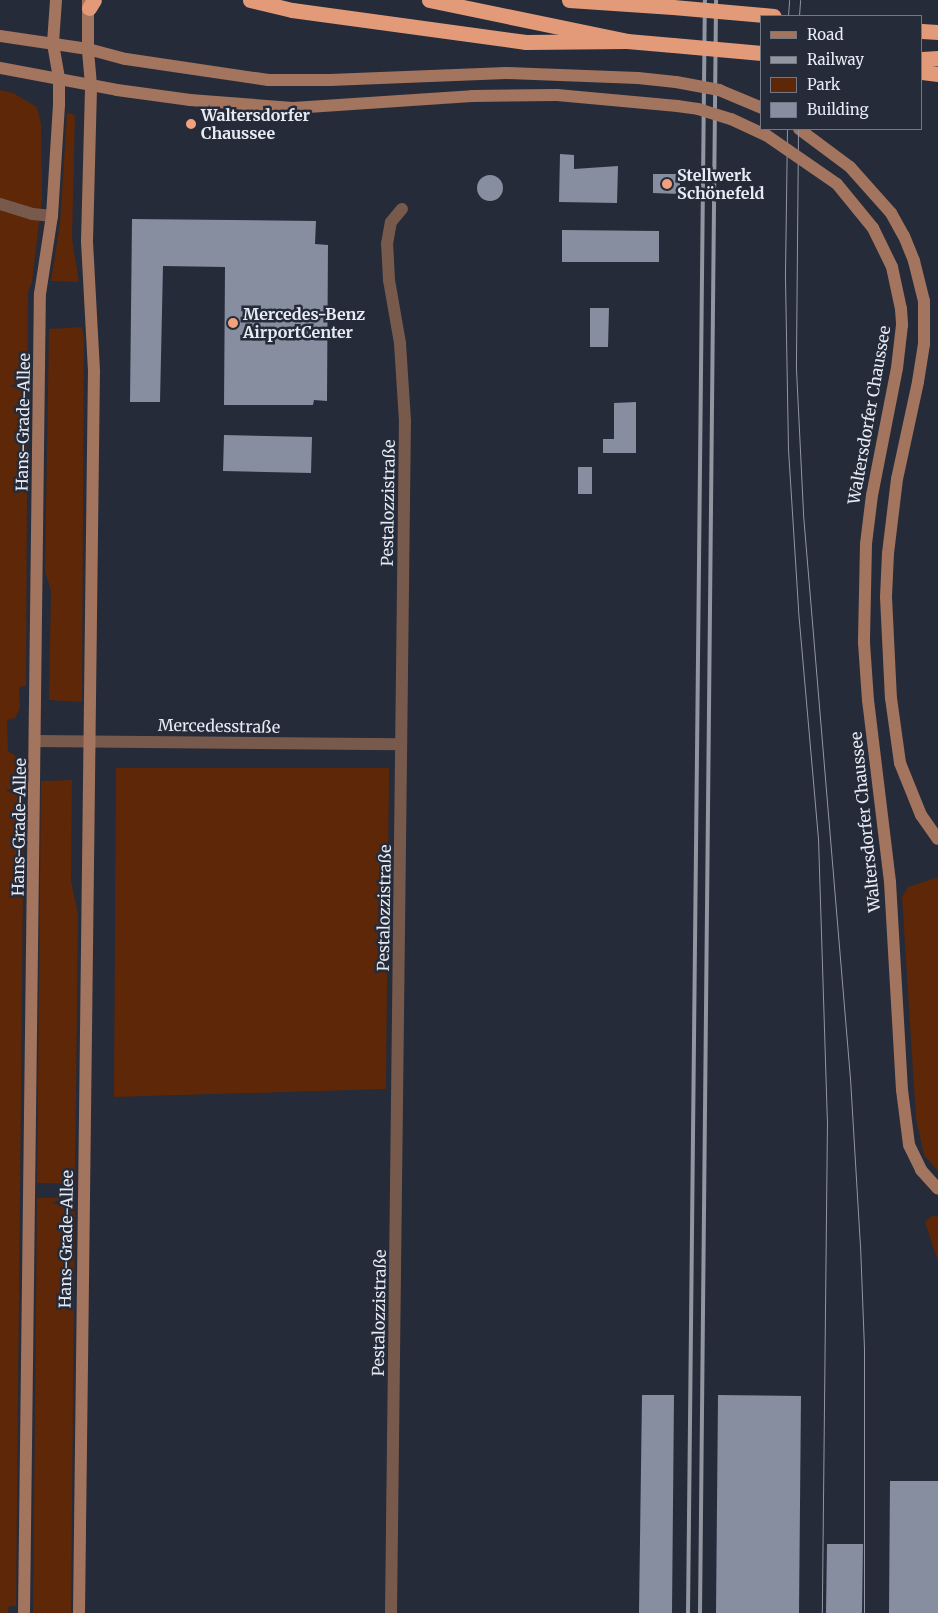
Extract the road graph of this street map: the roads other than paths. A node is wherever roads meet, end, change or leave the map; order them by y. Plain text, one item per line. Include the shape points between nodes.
1 (56, 0) edge
2 (250, 0) edge
3 (429, 0) edge
4 (569, 0) edge
5 (90, 2) edge
6 (763, 15) edge
7 (923, 31) edge
8 (938, 32) edge
9 (0, 36) edge
10 (627, 41) junction
11 (54, 43) junction
12 (88, 49) junction
13 (760, 53) edge
14 (938, 58) edge
15 (923, 59) edge
16 (0, 68) edge
17 (923, 72) edge
18 (938, 74) edge
19 (59, 78) junction
20 (91, 85) junction
21 (760, 107) edge
22 (800, 130) edge
23 (0, 204) edge
24 (402, 209) dead end
25 (52, 216) junction
26 (89, 740) junction
27 (36, 741) junction
28 (401, 744) junction
29 (938, 839) edge
30 (938, 1189) edge
31 (24, 1613) edge
32 (79, 1613) edge
33 (391, 1613) edge

1 - 11 main road, Hans-Grade-Allee
2 - 10 highway via 292,10 526,42
3 - 10 highway
4 - 6 highway, bridge
5 - 12 main road, Hans-Grade-Allee
7 - 8 highway
9 - 11 main road
10 - 13 highway, bridge
11 - 12 main road
11 - 19 main road, Hans-Grade-Allee
12 - 20 main road, Hans-Grade-Allee
12 - 21 main road, bridge via 126,59 268,80 506,73 638,78 718,90
14 - 15 highway
16 - 19 main road, Waltersdorfer Chaussee
17 - 18 highway
19 - 20 main road, Waltersdorfer Chaussee
19 - 25 main road, Hans-Grade-Allee
20 - 26 main road, Hans-Grade-Allee via 87,241 94,371
20 - 30 main road, Waltersdorfer Chaussee, bridge via 190,100 293,108 472,96 557,95 677,106 731,119 766,135 837,184 874,228 892,267 902,325 866,544 864,644 890,882 902,1090 909,1145 921,1170
22 - 29 main road via 838,156 891,213 914,261 924,301 924,344 897,480 886,597 891,698 900,763 921,815
23 - 25 street
24 - 28 street, Pestalozzistraße via 391,222 387,244 389,280 400,342 405,421
25 - 27 main road, Hans-Grade-Allee via 40,294
26 - 27 street, Mercedesstraße
26 - 28 street, Mercedesstraße
26 - 32 main road, Hans-Grade-Allee
27 - 31 main road, Hans-Grade-Allee
28 - 33 street, Pestalozzistraße

